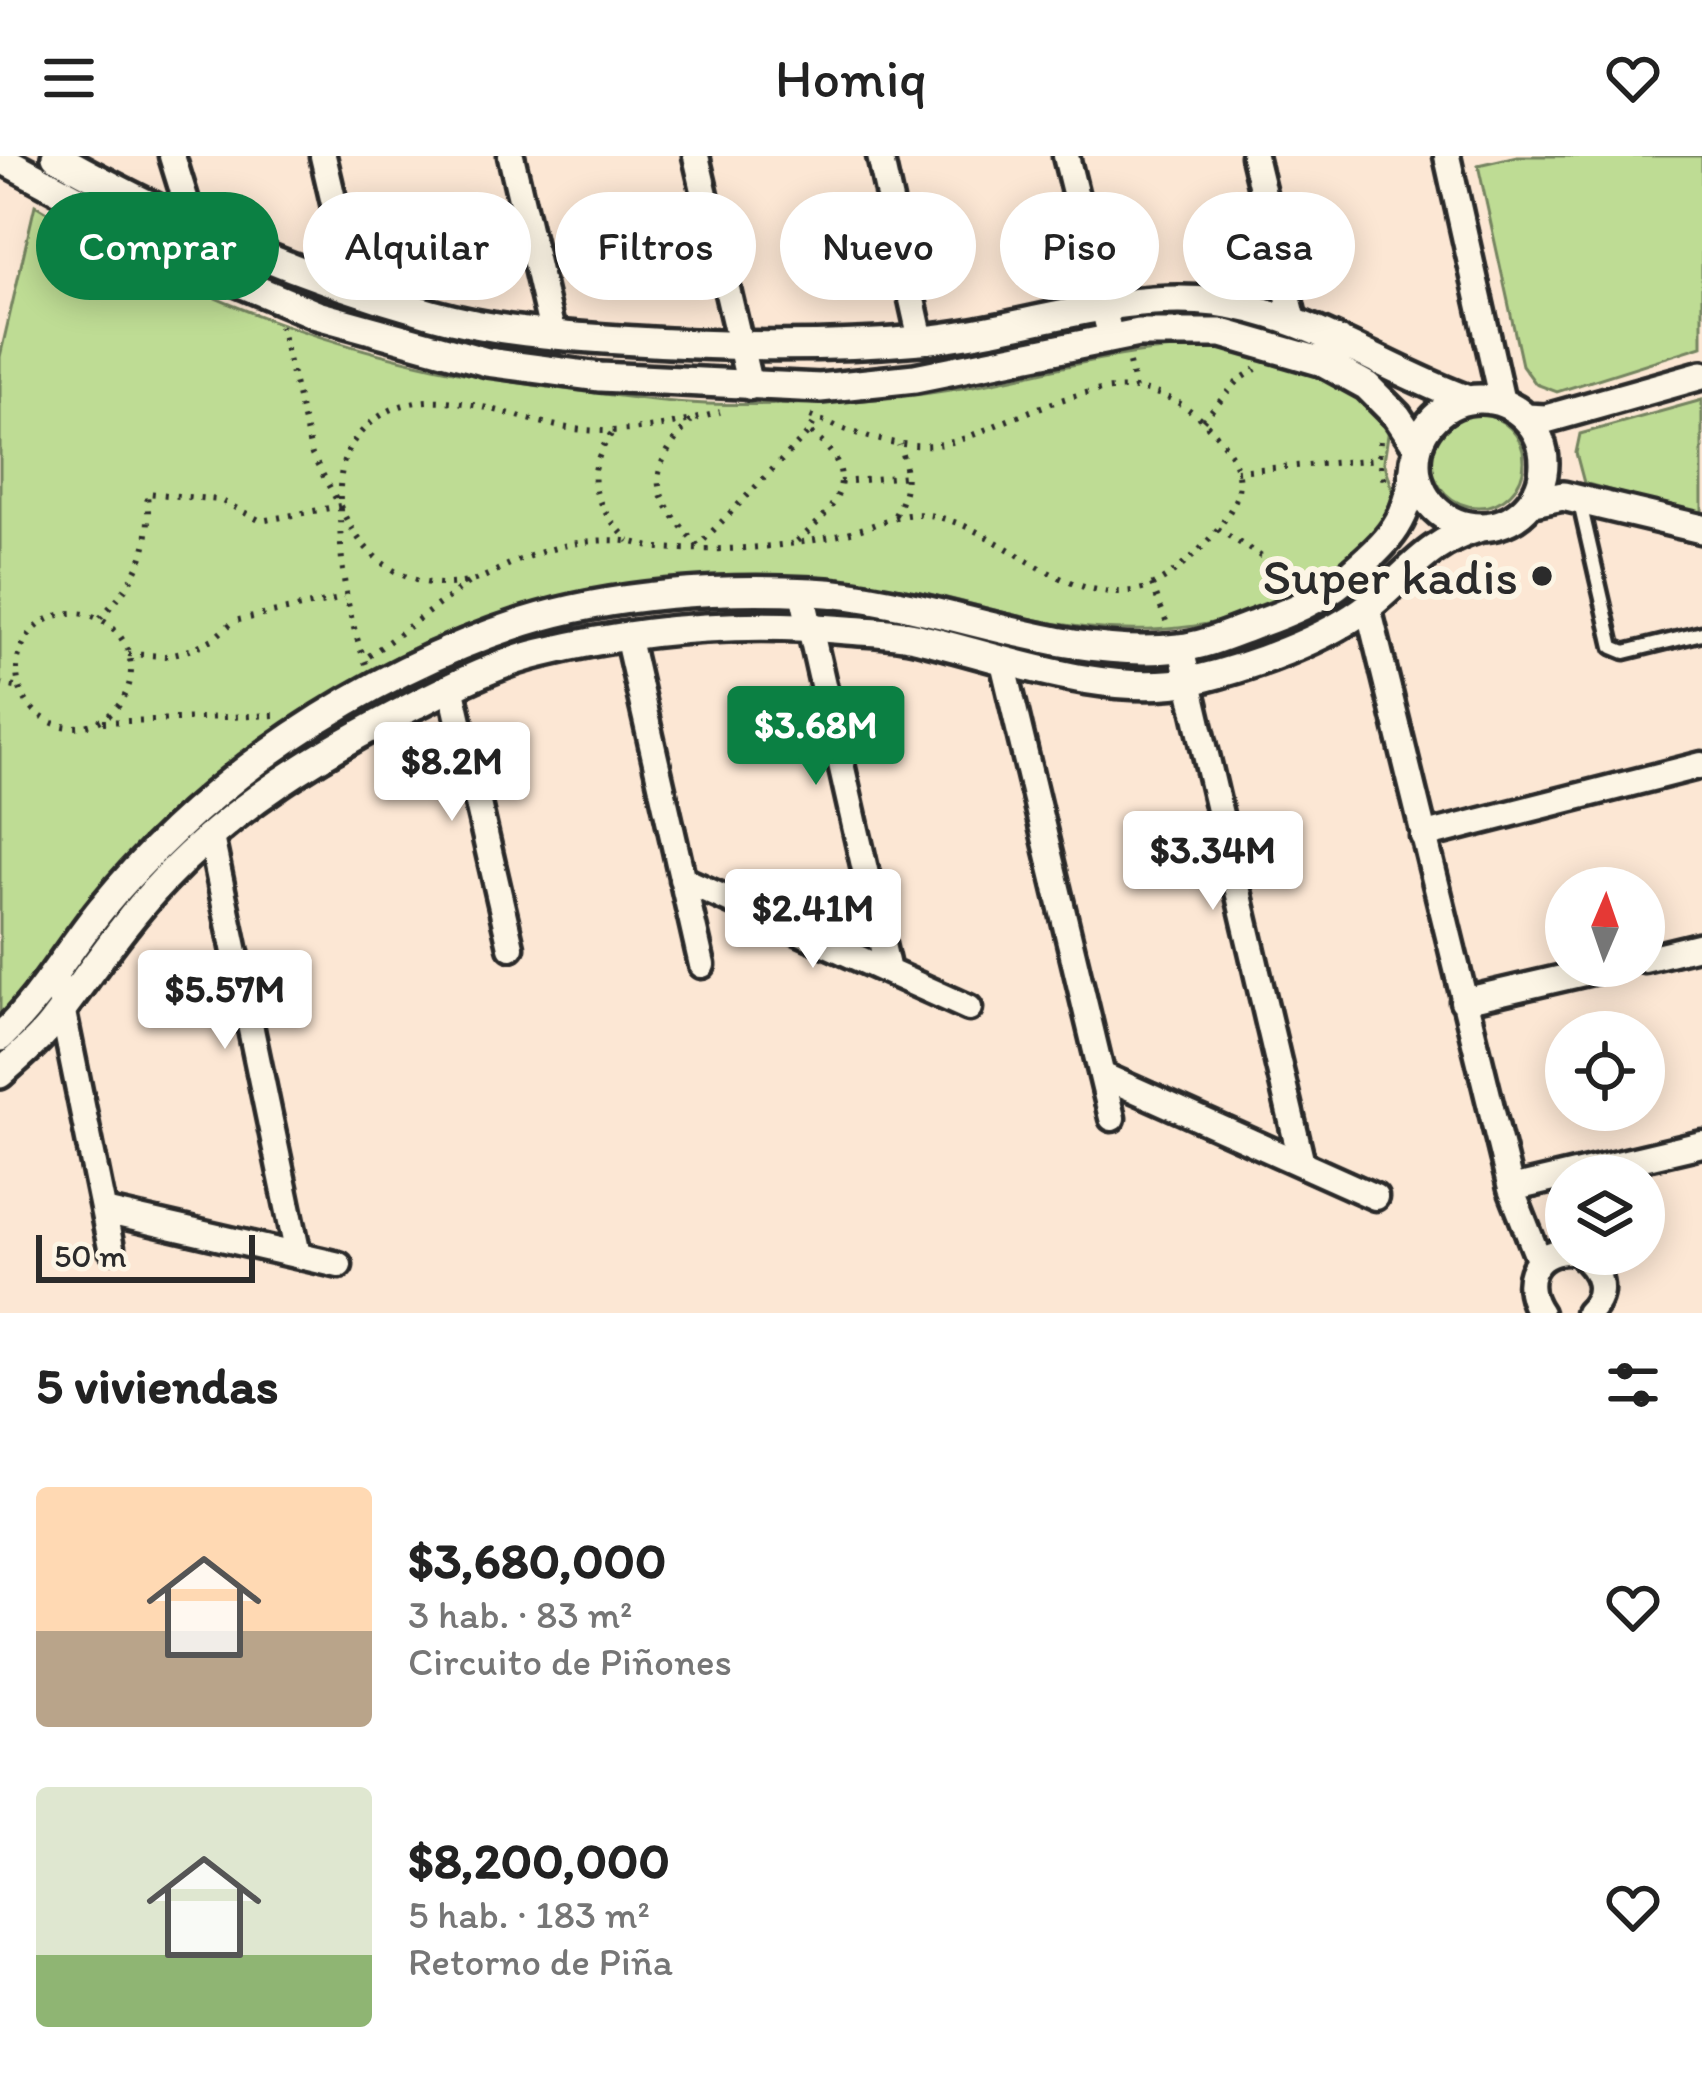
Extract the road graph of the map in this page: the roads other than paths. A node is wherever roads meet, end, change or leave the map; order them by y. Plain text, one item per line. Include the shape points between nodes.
1 (56, 156) edge
2 (172, 156) edge
3 (323, 156) edge
4 (512, 156) edge
5 (696, 156) edge
6 (880, 156) edge
7 (1066, 156) edge
8 (1255, 156) edge
9 (1447, 156) edge
10 (0, 158) edge
11 (63, 192) edge
12 (125, 192) edge
13 (181, 192) edge
14 (331, 192) edge
15 (279, 298) edge
16 (388, 300) edge
17 (1103, 306) junction
18 (1294, 321) junction
19 (553, 336) junction
20 (1112, 338) junction
21 (921, 340) junction
22 (741, 349) junction
23 (1702, 375) edge
24 (750, 387) junction
25 (1468, 400) junction
26 (1514, 410) junction
27 (1416, 453) junction
28 (1580, 500) junction
29 (1533, 502) junction
30 (1478, 528) junction
31 (1702, 529) edge
32 (802, 592) junction
33 (1368, 607) junction
34 (810, 627) junction
35 (1702, 633) edge
36 (627, 634) junction
37 (1174, 648) junction
38 (1003, 662) junction
39 (1190, 681) junction
40 (452, 686) junction
41 (333, 712) junction
42 (340, 742) junction
43 (1702, 765) edge
44 (1423, 836) junction
45 (212, 837) junction
46 (682, 879) junction
47 (1702, 945) edge
48 (511, 947) dead end
49 (1665, 954) edge
50 (702, 965) dead end
51 (888, 971) junction
52 (56, 973) junction
53 (1545, 982) edge
54 (1463, 1001) junction
55 (969, 1008) dead end
56 (62, 1009) junction
57 (0, 1037) edge
58 (0, 1074) edge
59 (1102, 1076) junction
60 (1112, 1118) dead end
61 (1702, 1144) edge
62 (1302, 1164) junction
63 (1511, 1189) junction
64 (1376, 1197) dead end
65 (104, 1211) junction
66 (111, 1248) dead end
67 (298, 1255) junction
68 (1545, 1257) edge
69 (1539, 1260) junction
70 (339, 1265) dead end
71 (1598, 1275) edge
72 (1540, 1313) edge
73 (1588, 1313) edge

1 - 12 street
2 - 13 street
3 - 14 street
4 - 19 street
5 - 22 street
6 - 21 street
7 - 17 street
8 - 18 street
9 - 26 street
10 - 11 street
15 - 24 street via 487,362
16 - 19 street
17 - 18 street via 1214,302
17 - 20 street
17 - 21 street
18 - 25 street
19 - 22 street
20 - 24 street via 915,378
20 - 27 street via 1222,333 1323,362 1367,386 1397,416
21 - 22 street
22 - 24 street
23 - 26 street via 1558,416
25 - 26 street
25 - 27 street via 1437,415
26 - 29 street via 1542,444 1545,474
27 - 30 street via 1422,493 1445,518
27 - 37 street via 1412,496 1392,537 1332,590 1287,613
28 - 29 street
28 - 31 street
28 - 35 lane via 1613,647 1625,652
29 - 30 street via 1499,525
30 - 33 street via 1413,562
32 - 34 street
32 - 37 street via 907,603 1058,641
32 - 41 street via 623,601 529,621 369,672
33 - 39 street via 1282,654
33 - 44 street
34 - 36 street
34 - 38 street via 914,636
34 - 51 street
36 - 40 street via 536,654
36 - 46 street
37 - 39 street
38 - 39 street via 1140,684
38 - 59 street
39 - 62 street
40 - 42 street
40 - 48 street
41 - 42 street
41 - 52 street via 245,772 150,857
42 - 45 street via 259,794
43 - 44 street
44 - 54 street
45 - 56 street via 165,879
45 - 67 street
46 - 50 street
46 - 51 street
47 - 49 street
51 - 55 street
52 - 56 street
52 - 57 street
53 - 54 street
54 - 63 street
56 - 58 street
56 - 65 street
59 - 60 street
59 - 62 street
61 - 63 street
62 - 64 street
63 - 69 street
65 - 66 street
65 - 67 street
67 - 70 street
68 - 69 street
69 - 72 street via 1528,1278
71 - 73 street

